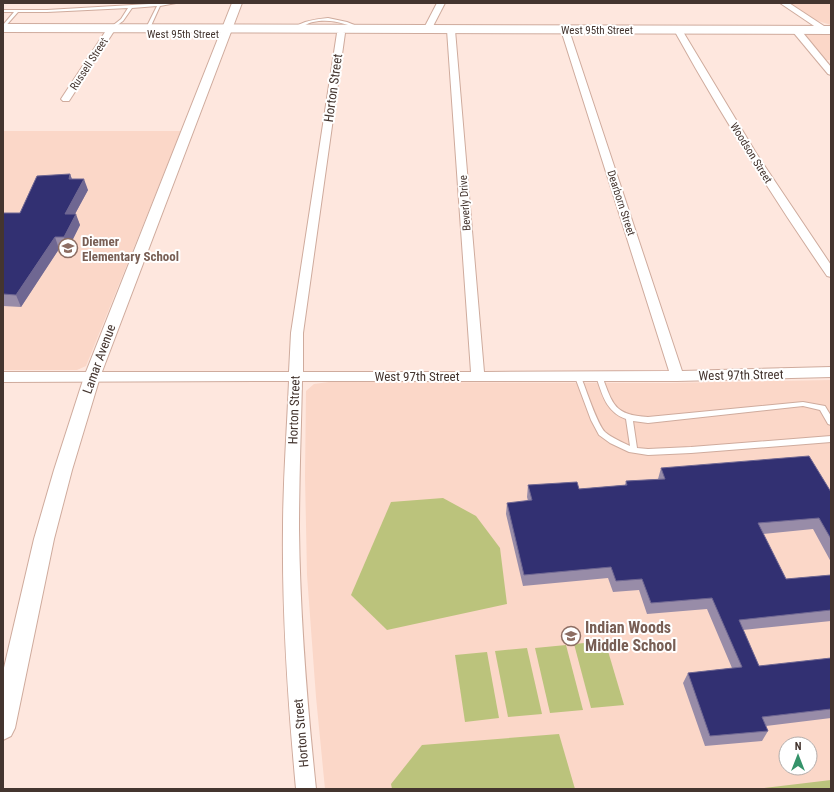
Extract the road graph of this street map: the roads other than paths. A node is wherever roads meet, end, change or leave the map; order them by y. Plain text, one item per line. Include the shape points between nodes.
1 (174, 3) edge
2 (237, 3) edge
3 (441, 3) edge
4 (784, 3) edge
5 (159, 5) junction
6 (130, 7) junction
7 (3, 11) edge
8 (17, 11) junction
9 (3, 28) edge
10 (148, 28) junction
11 (363, 30) junction
12 (427, 30) junction
13 (451, 30) junction
14 (565, 30) junction
15 (678, 30) junction
16 (796, 30) junction
17 (828, 30) edge
18 (111, 31) junction
19 (226, 31) junction
20 (341, 33) junction
21 (3, 34) edge
22 (827, 63) edge
23 (831, 72) edge
24 (66, 99) dead end
25 (831, 273) edge
26 (831, 372) edge
27 (296, 376) junction
28 (478, 376) junction
29 (599, 376) junction
30 (677, 376) junction
31 (3, 377) edge
32 (92, 377) junction
33 (578, 377) junction
34 (629, 418) junction
35 (831, 422) edge
36 (831, 439) edge
37 (634, 450) junction
38 (3, 728) edge
39 (306, 789) edge

1 - 5 lane
2 - 19 street, Lamar Avenue
3 - 12 street
4 - 17 street
5 - 6 lane
5 - 10 lane
6 - 8 lane
6 - 18 lane
7 - 8 lane
8 - 9 lane
9 - 18 main road, West 95th Street
10 - 18 main road, West 95th Street
10 - 19 main road, West 95th Street
11 - 12 main road, West 95th Street
11 - 19 main road, West 95th Street via 296,28
11 - 20 main road, West 95th Street
12 - 13 main road, West 95th Street
13 - 14 main road, West 95th Street
13 - 28 street, Beverly Drive
14 - 15 main road, West 95th Street
14 - 30 street, Dearborn Street
15 - 16 main road, West 95th Street
15 - 25 street, Woodson Street via 748,150
16 - 17 main road, West 95th Street
16 - 22 street
18 - 19 main road, West 95th Street
18 - 21 main road, West 95th Street
18 - 24 street, Russell Street
19 - 20 main road, West 95th Street
19 - 32 street, Lamar Avenue
20 - 27 street, Horton Street via 297,333
22 - 23 street
26 - 30 street, West 97th Street
27 - 28 street, West 97th Street
27 - 32 street, West 97th Street
27 - 39 street, Horton Street via 291,529 293,622
28 - 33 street, West 97th Street
29 - 30 street, West 97th Street
29 - 33 street, West 97th Street
29 - 34 lane via 610,407 619,415
31 - 32 street, West 97th Street
32 - 38 street, Lamar Avenue via 44,539
33 - 37 lane via 602,433
34 - 35 lane via 648,420 803,404 822,408
34 - 37 lane
36 - 37 lane via 691,450

